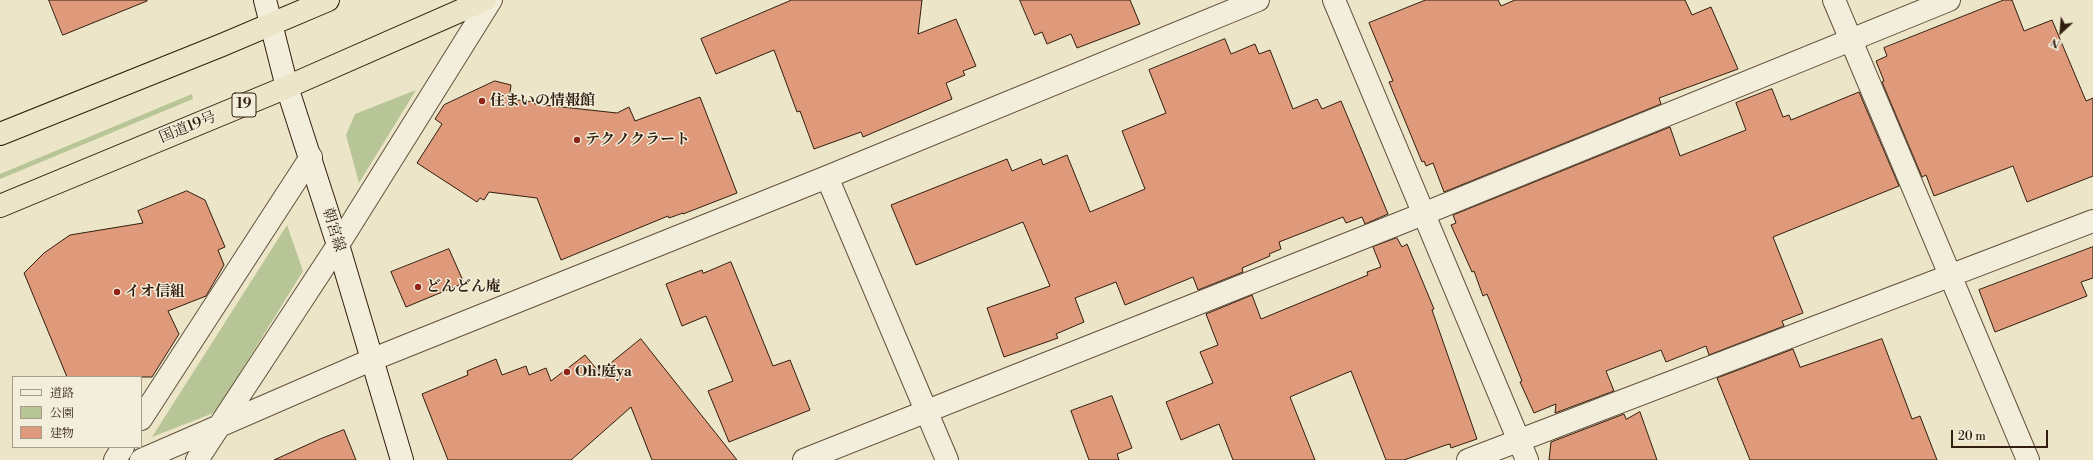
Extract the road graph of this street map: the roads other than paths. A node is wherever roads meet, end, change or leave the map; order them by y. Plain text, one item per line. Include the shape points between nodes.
1 (265, 0) edge
2 (328, 0) edge
3 (485, 0) edge
4 (491, 0) edge
5 (1258, 0) edge
6 (1334, 0) edge
7 (1834, 0) edge
8 (1949, 0) edge
9 (272, 24) junction
10 (1851, 39) junction
11 (287, 88) junction
12 (0, 134) edge
13 (311, 157) junction
14 (827, 178) junction
15 (0, 206) edge
16 (1423, 214) junction
17 (2093, 221) edge
18 (338, 245) junction
19 (1949, 276) junction
20 (371, 360) junction
21 (926, 412) junction
22 (142, 417) edge
23 (218, 428) junction
24 (122, 448) edge
25 (1523, 450) edge
26 (115, 460) edge
27 (141, 460) edge
28 (197, 460) edge
29 (402, 460) edge
30 (804, 460) edge
31 (946, 460) edge
32 (1468, 460) edge
33 (2028, 460) edge

1 - 9 street, 朝宮線
2 - 9 highway
3 - 11 highway, 国道19号 / 19
4 - 18 street
5 - 14 street
6 - 16 street
7 - 10 street
8 - 10 street
9 - 11 street, 朝宮線
9 - 12 highway
10 - 16 street
10 - 19 street
11 - 13 street, 朝宮線
11 - 15 highway, 国道19号 / 19
13 - 18 street, 朝宮線
13 - 22 street
14 - 20 street
14 - 21 street
16 - 21 street
16 - 25 street
17 - 19 street
18 - 20 street, 朝宮線
18 - 23 street
19 - 25 street
19 - 33 street
20 - 23 street
20 - 29 street, 朝宮線
21 - 30 street
21 - 31 street
23 - 27 street
23 - 28 street
24 - 26 street
25 - 32 street

